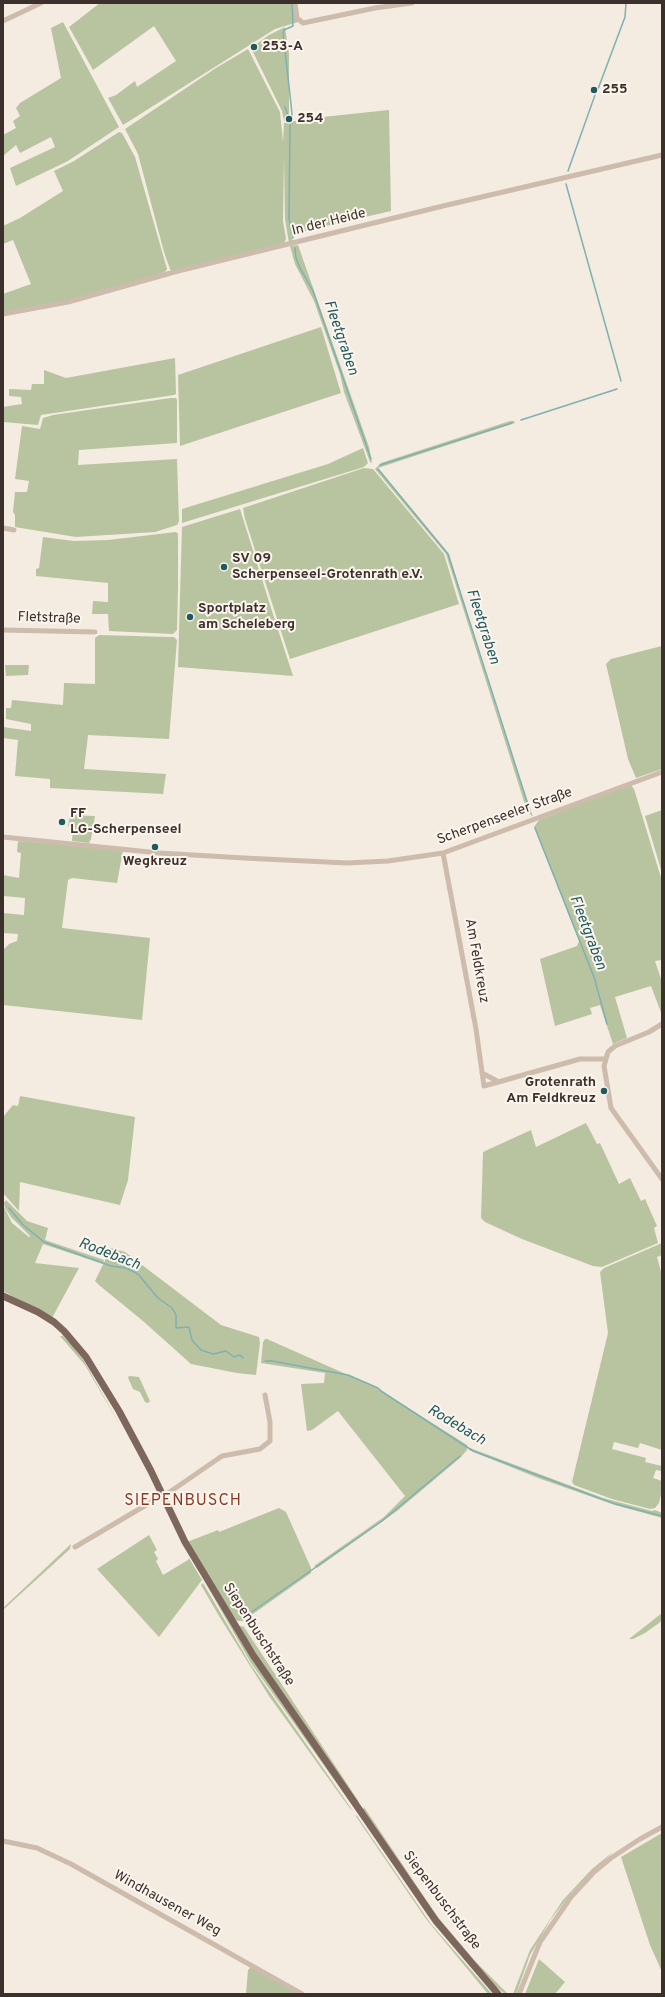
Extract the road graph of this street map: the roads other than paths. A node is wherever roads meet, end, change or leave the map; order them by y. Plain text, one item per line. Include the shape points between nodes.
1 (41, 3) edge
2 (295, 3) edge
3 (412, 3) edge
4 (3, 21) edge
5 (662, 156) edge
6 (3, 314) edge
7 (3, 528) edge
8 (14, 530) dead end
9 (3, 630) edge
10 (95, 632) dead end
11 (662, 772) edge
12 (3, 837) edge
13 (443, 853) junction
14 (662, 1024) edge
15 (605, 1059) junction
16 (482, 1073) junction
17 (499, 1082) junction
18 (662, 1180) edge
19 (3, 1296) edge
20 (265, 1395) dead end
21 (163, 1496) junction
22 (75, 1547) dead end
23 (662, 1828) edge
24 (3, 1841) edge
25 (499, 1993) edge
26 (302, 1994) edge
27 (519, 1994) edge

1 - 4 street
2 - 3 street via 296,16 301,22 307,23 375,8
5 - 6 street, In der Heide via 443,206 68,302
7 - 8 street
9 - 10 street, Fletstraße
11 - 13 street, Scherpenseeler Straße
12 - 13 street, Scherpenseeler Straße via 159,853 347,863 388,861
13 - 16 street, Am Feldkreuz
14 - 15 street via 615,1046
15 - 17 street, Am Feldkreuz via 580,1059
15 - 18 street via 606,1084 611,1108
16 - 17 street
16 - 17 street, Am Feldkreuz via 484,1086
19 - 21 main road, Siepenbuschstraße via 53,1322 81,1350 119,1411
20 - 21 street via 270,1422 270,1441 260,1449 222,1456
21 - 22 street
21 - 25 main road, Siepenbuschstraße via 185,1542 253,1655 436,1921
23 - 27 street via 612,1858 571,1896 540,1942
24 - 26 street, Windhausener Weg via 37,1848 71,1864

